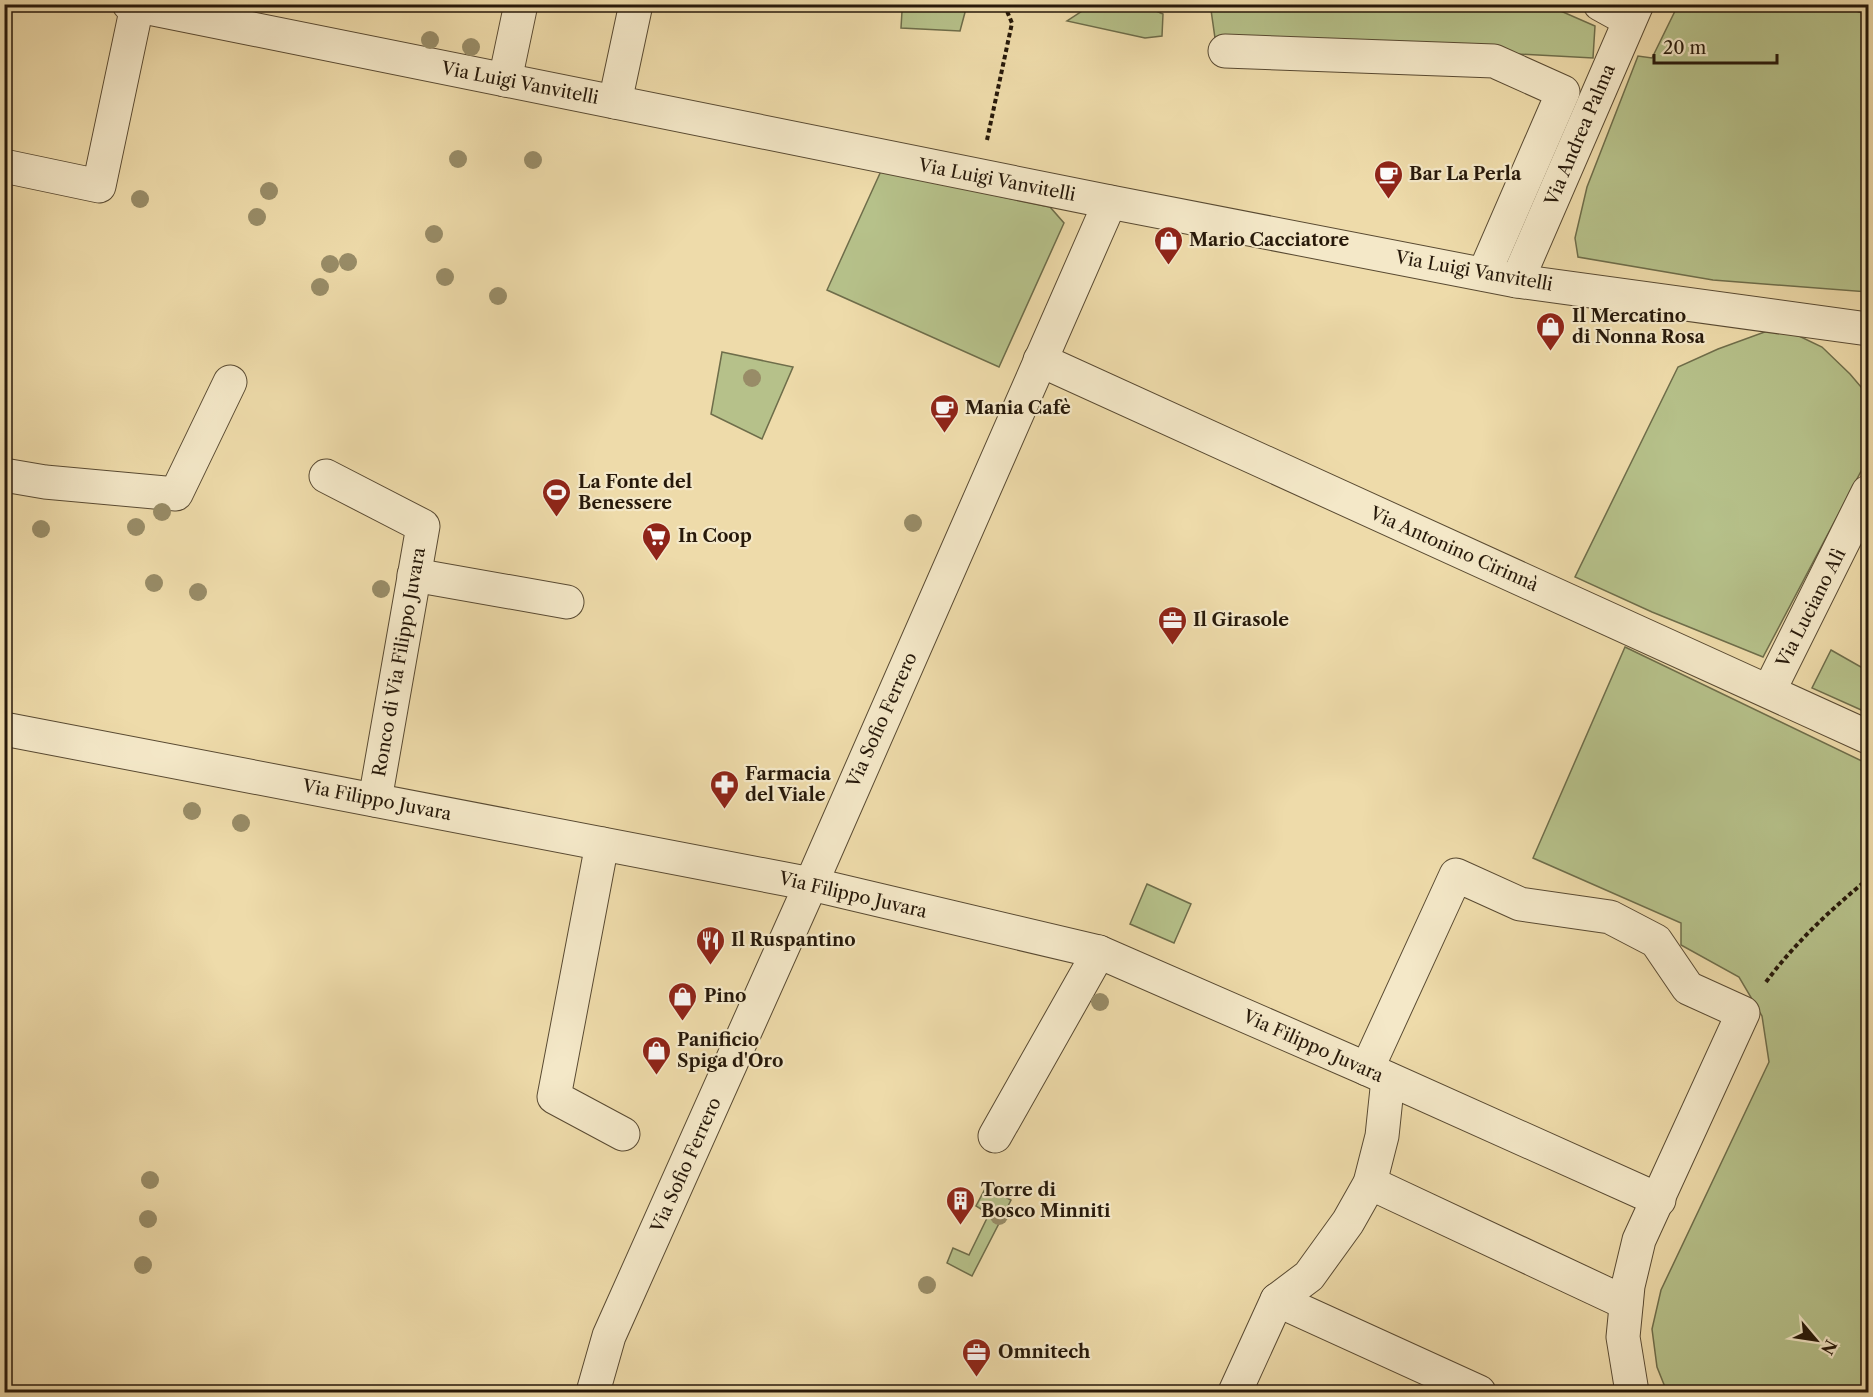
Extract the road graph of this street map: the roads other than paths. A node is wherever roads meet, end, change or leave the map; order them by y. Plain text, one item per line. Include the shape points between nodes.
1 (521, 4) edge
2 (636, 4) edge
3 (1600, 4) edge
4 (133, 5) edge
5 (1633, 12) edge
6 (1225, 51) dead end
7 (505, 80) junction
8 (615, 102) junction
9 (4, 166) edge
10 (1110, 202) junction
11 (1484, 274) junction
12 (1517, 281) junction
13 (1869, 329) edge
14 (1040, 360) junction
15 (230, 382) dead end
16 (4, 475) edge
17 (326, 476) dead end
18 (1869, 492) edge
19 (414, 574) junction
20 (567, 602) dead end
21 (1769, 691) junction
22 (4, 729) edge
23 (1869, 737) edge
24 (375, 800) junction
25 (602, 844) junction
26 (810, 884) junction
27 (1099, 952) junction
28 (1377, 1074) junction
29 (623, 1134) dead end
30 (995, 1136) dead end
31 (1370, 1183) junction
32 (1659, 1200) junction
33 (1277, 1300) junction
34 (1626, 1302) junction
35 (609, 1336) junction
36 (568, 1392) edge
37 (592, 1392) edge
38 (1235, 1392) edge
39 (1479, 1392) edge
40 (1632, 1392) edge

1 - 7 street
2 - 8 street
3 - 5 street, Via Andrea Palma
4 - 7 street, Via Luigi Vanvitelli
4 - 9 street via 99,186
5 - 12 street, Via Andrea Palma
6 - 11 street via 1494,61 1563,92
7 - 8 street, Via Luigi Vanvitelli
8 - 10 street, Via Luigi Vanvitelli
10 - 11 street, Via Luigi Vanvitelli
10 - 14 street, Via Sofio Ferrero
11 - 12 street, Via Luigi Vanvitelli
12 - 13 street, Via Luigi Vanvitelli
14 - 21 street, Via Antonino Cirinnà
14 - 26 street, Via Sofio Ferrero
15 - 16 street via 176,494
17 - 19 street, Ronco di Via Filippo Juvara via 423,526
18 - 21 street, Via Luciano Alì
19 - 20 street
19 - 24 street, Ronco di Via Filippo Juvara
21 - 23 street, Via Antonino Cirinnà
22 - 24 street, Via Filippo Juvara
24 - 25 street, Via Filippo Juvara
25 - 26 street, Via Filippo Juvara
25 - 29 street via 554,1097
26 - 27 street, Via Filippo Juvara
26 - 35 street, Via Sofio Ferrero
27 - 28 street, Via Filippo Juvara
27 - 30 street
28 - 31 street via 1382,1136
28 - 32 street, Via Filippo Juvara
28 - 32 street via 1456,875 1521,904 1610,917 1656,941 1688,988 1743,1013
31 - 33 street via 1309,1276
31 - 34 street
32 - 34 street via 1639,1240
33 - 38 street
33 - 39 street
34 - 40 street via 1623,1337
35 - 36 street
35 - 37 street

